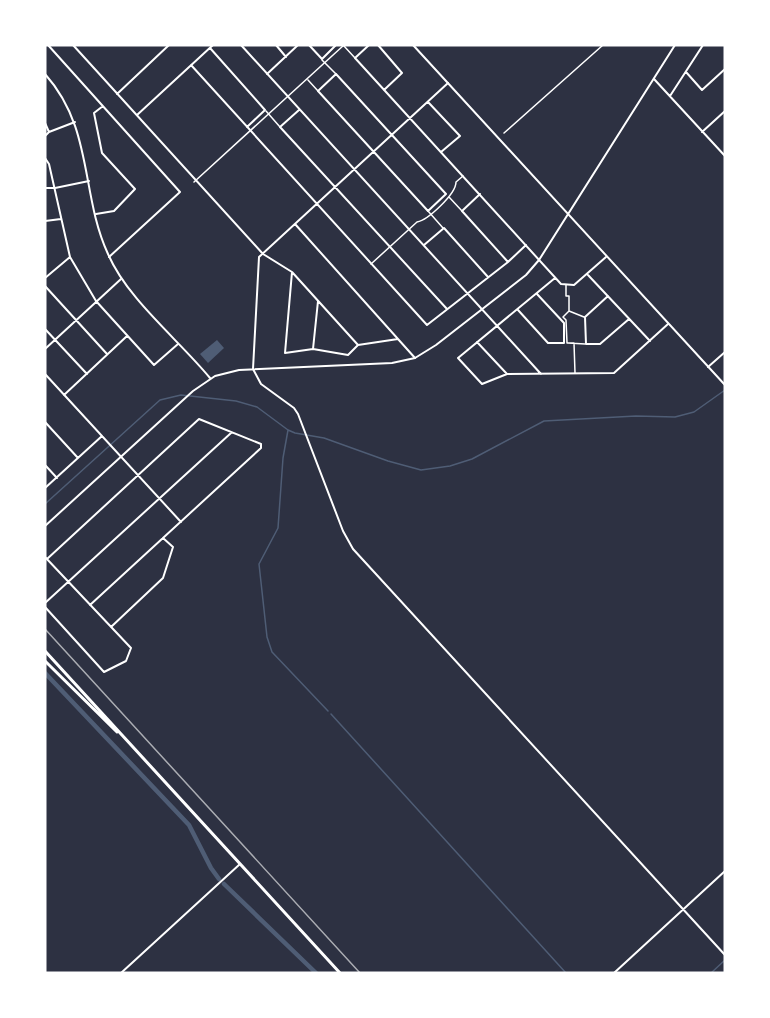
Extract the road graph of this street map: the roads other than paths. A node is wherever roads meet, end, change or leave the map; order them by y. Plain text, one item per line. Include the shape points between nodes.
1 (48, 45) edge
2 (73, 45) edge
3 (169, 45) edge
4 (213, 45) edge
5 (241, 45) edge
6 (276, 45) edge
7 (298, 45) edge
8 (309, 45) edge
9 (336, 45) edge
10 (344, 45) edge
11 (369, 45) edge
12 (378, 45) edge
13 (413, 45) edge
14 (603, 45) edge
15 (675, 45) edge
16 (703, 45) edge
17 (210, 48) junction
18 (286, 57) junction
19 (355, 58) junction
20 (322, 59) junction
21 (325, 63) junction
22 (191, 65) junction
23 (725, 69) edge
24 (686, 72) junction
25 (45, 74) edge
26 (267, 74) junction
27 (336, 74) junction
28 (307, 79) junction
29 (654, 79) junction
30 (448, 83) junction
31 (384, 90) junction
32 (318, 91) junction
33 (117, 94) junction
34 (288, 96) junction
35 (670, 96) junction
36 (428, 102) junction
37 (103, 106) junction
38 (265, 110) junction
39 (300, 110) junction
40 (725, 111) edge
41 (269, 114) junction
42 (136, 115) junction
43 (410, 118) junction
44 (75, 122) junction
45 (45, 123) edge
46 (247, 127) junction
47 (280, 127) junction
48 (251, 131) junction
49 (49, 132) junction
50 (702, 132) junction
51 (504, 133) dead end
52 (392, 135) junction
53 (45, 136) edge
54 (374, 152) junction
55 (441, 152) junction
56 (725, 156) edge
57 (45, 158) edge
58 (354, 170) junction
59 (464, 176) junction
60 (89, 181) junction
61 (195, 181) junction
62 (336, 187) junction
63 (45, 188) edge
64 (55, 188) junction
65 (480, 194) junction
66 (448, 196) junction
67 (317, 204) junction
68 (462, 211) junction
69 (429, 212) junction
70 (96, 214) junction
71 (568, 215) junction
72 (61, 219) junction
73 (45, 221) edge
74 (295, 224) junction
75 (444, 228) junction
76 (409, 230) junction
77 (424, 245) junction
78 (526, 245) junction
79 (390, 247) junction
80 (263, 254) junction
81 (70, 257) junction
82 (109, 257) junction
83 (606, 257) junction
84 (539, 260) junction
85 (508, 262) junction
86 (372, 264) junction
87 (292, 272) junction
88 (588, 274) junction
89 (488, 277) junction
90 (45, 278) edge
91 (555, 278) junction
92 (121, 279) junction
93 (566, 284) junction
94 (45, 286) edge
95 (467, 294) junction
96 (537, 294) junction
97 (608, 296) junction
98 (96, 301) junction
99 (318, 301) junction
100 (447, 309) junction
101 (482, 309) junction
102 (518, 310) junction
103 (569, 311) junction
104 (585, 317) junction
105 (629, 319) junction
106 (76, 320) junction
107 (668, 324) junction
108 (497, 326) junction
109 (45, 329) edge
110 (127, 336) junction
111 (55, 339) junction
112 (398, 339) junction
113 (650, 341) junction
114 (477, 342) junction
115 (565, 343) junction
116 (178, 344) junction
117 (574, 344) junction
118 (586, 344) junction
119 (358, 345) junction
120 (45, 349) edge
121 (313, 349) junction
122 (725, 352) edge
123 (107, 354) junction
124 (415, 358) junction
125 (708, 367) junction
126 (253, 369) junction
127 (45, 374) edge
128 (87, 374) junction
129 (507, 374) junction
130 (541, 374) junction
131 (575, 374) junction
132 (210, 379) junction
133 (725, 385) edge
134 (64, 395) junction
135 (45, 422) edge
136 (231, 433) junction
137 (102, 436) junction
138 (121, 457) junction
139 (78, 458) junction
140 (45, 465) edge
141 (138, 476) junction
142 (57, 478) junction
143 (45, 489) edge
144 (159, 499) junction
145 (181, 522) junction
146 (45, 526) edge
147 (164, 538) junction
148 (46, 558) edge
149 (68, 581) junction
150 (45, 605) edge
151 (90, 605) junction
152 (111, 627) junction
153 (45, 652) edge
154 (45, 661) edge
155 (137, 753) junction
156 (240, 864) junction
157 (725, 871) edge
158 (683, 910) junction
159 (725, 955) edge
160 (121, 973) edge
161 (340, 973) edge
162 (614, 973) edge

1 - 37 street
2 - 33 street
3 - 33 street
4 - 17 street
5 - 26 street
6 - 18 street
7 - 18 street
8 - 20 street
9 - 20 street
10 - 19 street
10 - 21 street
11 - 19 street
12 - 31 street via 402,73
13 - 30 street
14 - 51 street
15 - 29 street
16 - 24 street
17 - 22 street
17 - 38 street
18 - 26 street
19 - 31 street
20 - 21 street
21 - 27 street
21 - 28 street
22 - 42 street
22 - 46 street
23 - 24 street via 702,90
24 - 35 street
25 - 44 street
26 - 34 street
27 - 32 street
27 - 52 street
28 - 32 street
28 - 34 street
29 - 35 street
29 - 71 street
30 - 36 street
30 - 71 street
31 - 43 street
32 - 54 street
33 - 42 street
34 - 39 street
34 - 41 street
35 - 50 street
36 - 43 street
36 - 55 street via 460,136
37 - 70 street via 94,113 102,153 135,189 114,211
37 - 82 street via 180,192
38 - 41 street
38 - 46 street
39 - 47 street
39 - 58 street
40 - 50 street
41 - 47 street
41 - 48 street
42 - 61 street
43 - 52 street
43 - 55 street
44 - 49 street
44 - 60 street
45 - 49 street
46 - 48 street
47 - 62 street
48 - 61 street
48 - 67 street
49 - 53 street
50 - 56 street
52 - 54 street
52 - 66 street
54 - 58 street
54 - 69 street
55 - 59 street
57 - 64 street
58 - 62 street
58 - 76 street
59 - 65 street
59 - 66 street
60 - 64 street
60 - 70 street
61 - 80 street
62 - 67 street
62 - 79 street
63 - 64 street
64 - 72 street
65 - 68 street
65 - 78 street
66 - 68 street
66 - 69 street
67 - 74 street
67 - 86 street
68 - 85 street
69 - 75 street
69 - 76 street
70 - 82 street
71 - 83 street
71 - 84 street
72 - 73 street
72 - 81 street
74 - 80 street
74 - 112 street
75 - 77 street
75 - 89 street
76 - 77 street
76 - 79 street
77 - 95 street
78 - 84 street
78 - 85 street
79 - 86 street
79 - 100 street
80 - 87 street
80 - 126 street via 259,257
81 - 90 street
81 - 98 street
82 - 92 street
83 - 88 street
83 - 107 street
84 - 91 street
84 - 101 street
85 - 89 street
86 - 100 street via 427,325
87 - 99 street
87 - 121 street via 285,353
88 - 93 street via 574,285
88 - 97 street
89 - 95 street
91 - 93 street
91 - 96 street
92 - 98 street
92 - 116 street
93 - 103 street
94 - 106 street
95 - 100 street
95 - 101 street
96 - 102 street
96 - 115 street via 564,323
97 - 104 street
97 - 105 street
98 - 106 street
98 - 110 street
99 - 119 street
99 - 121 street
101 - 108 street
101 - 124 street
102 - 108 street
102 - 115 street via 548,344
103 - 104 street
103 - 115 street via 563,316
104 - 118 street
105 - 113 street
105 - 118 street via 600,344
106 - 111 street
106 - 123 street
107 - 113 street
107 - 125 street
108 - 114 street
108 - 130 street
109 - 111 street
110 - 116 street via 154,365
110 - 123 street
111 - 120 street
111 - 128 street
112 - 119 street
112 - 124 street
113 - 131 street via 614,373
114 - 129 street
114 - 129 street via 458,358 469,371 482,384
115 - 117 street
116 - 132 street
117 - 118 street
117 - 131 street
119 - 121 street via 348,355
122 - 125 street
123 - 128 street
124 - 126 street via 392,363
125 - 133 street
126 - 132 street
126 - 158 street via 261,384 294,408 353,549
127 - 134 street
128 - 134 street
129 - 130 street
130 - 131 street
132 - 138 street
134 - 137 street
135 - 139 street
136 - 141 street via 199,419
136 - 144 street
136 - 145 street via 261,444 261,448
137 - 138 street
137 - 139 street
138 - 141 street
138 - 146 street
139 - 142 street
140 - 142 street
141 - 144 street
141 - 148 street
142 - 143 street
144 - 145 street
144 - 149 street
145 - 147 street
147 - 151 street
147 - 152 street via 173,547 163,578
148 - 149 street
149 - 150 street
149 - 151 street
150 - 152 street via 104,672 126,661 131,648
151 - 152 street
153 - 155 highway
154 - 155 highway
155 - 156 highway
156 - 160 street
156 - 161 highway
157 - 158 street
158 - 159 street
158 - 162 street

